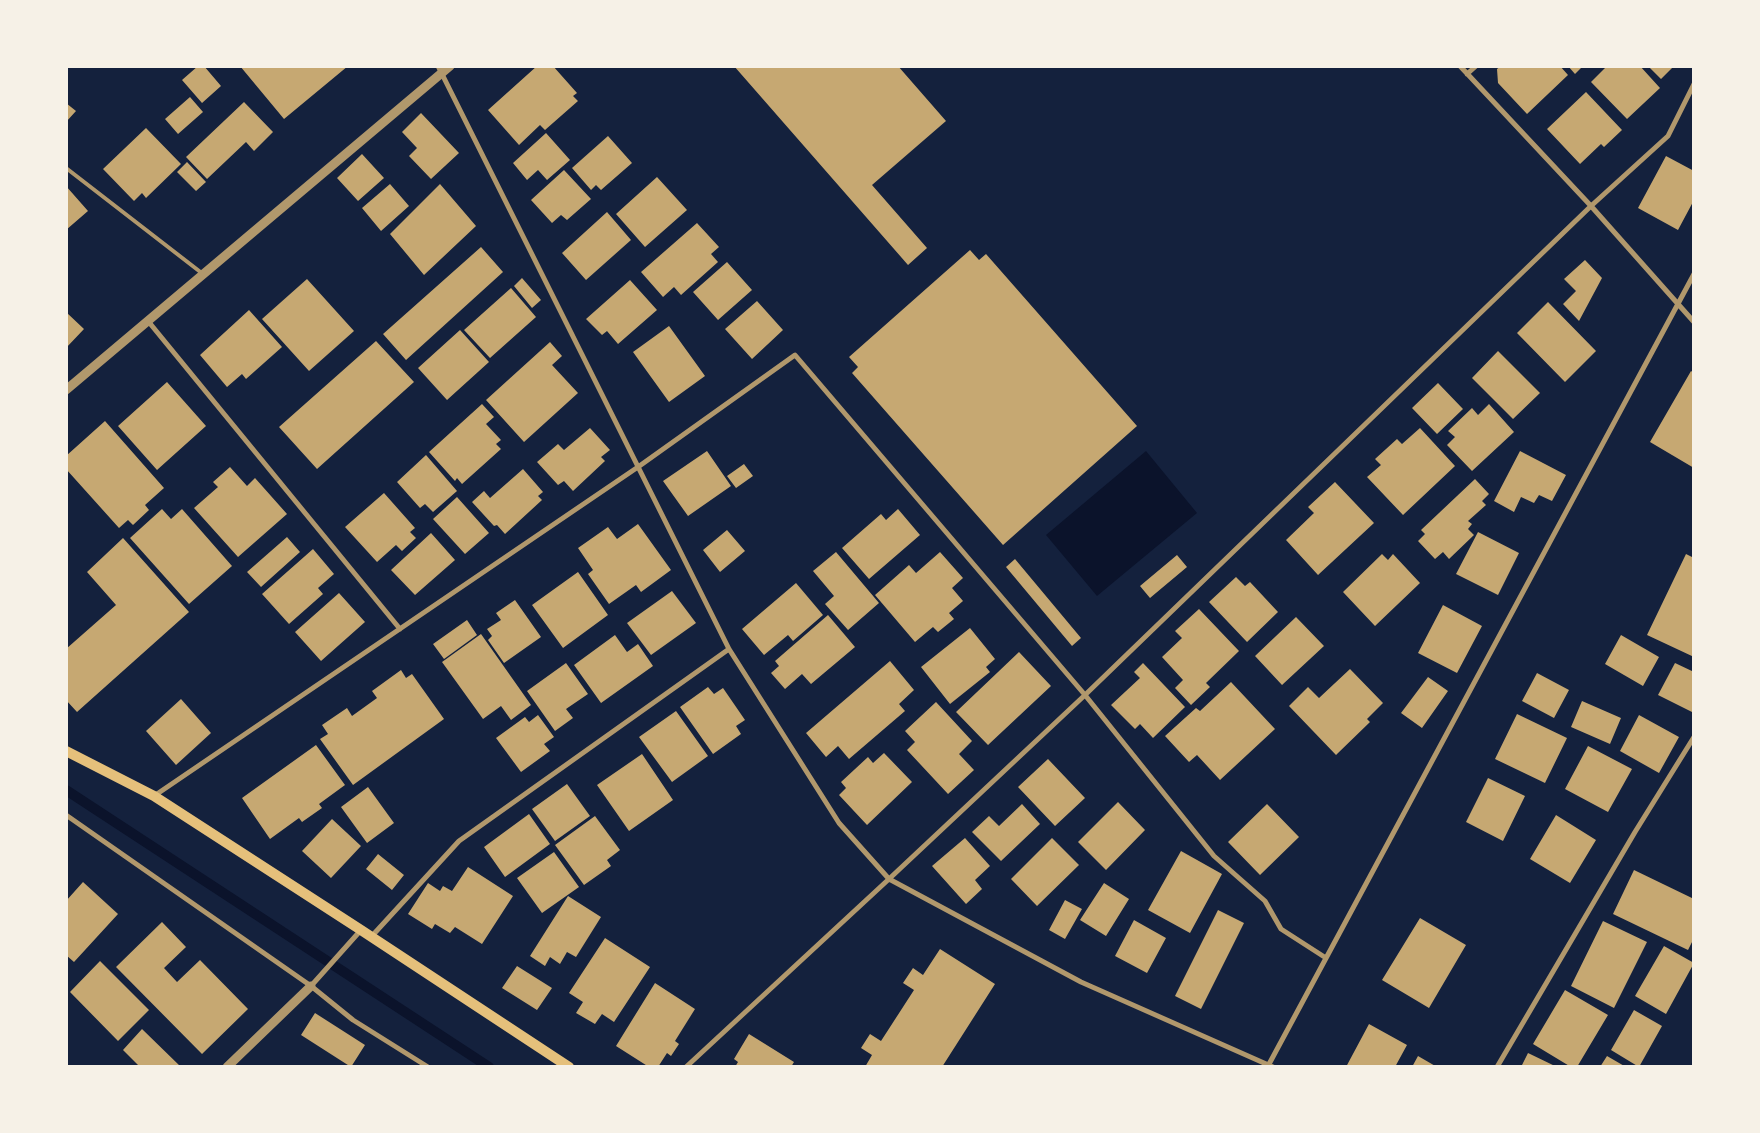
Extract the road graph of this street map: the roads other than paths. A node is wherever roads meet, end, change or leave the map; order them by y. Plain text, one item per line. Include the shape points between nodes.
1 (450, 66) edge
2 (1460, 66) edge
3 (1476, 66) edge
4 (439, 70) edge
5 (1468, 74) junction
6 (1694, 84) edge
7 (66, 168) edge
8 (1591, 206) junction
9 (204, 274) junction
10 (1694, 274) edge
11 (1678, 303) junction
12 (148, 322) junction
13 (1694, 322) edge
14 (66, 390) edge
15 (638, 467) junction
16 (400, 629) junction
17 (729, 649) junction
18 (1085, 695) junction
19 (1694, 737) edge
20 (66, 751) edge
21 (154, 796) junction
22 (66, 815) edge
23 (889, 880) junction
24 (361, 930) junction
25 (371, 937) junction
26 (1326, 958) junction
27 (311, 986) junction
28 (1270, 1066) edge
29 (227, 1067) edge
30 (428, 1067) edge
31 (569, 1067) edge
32 (686, 1067) edge
33 (1496, 1067) edge

1 - 4 street
2 - 5 street
3 - 5 street
4 - 9 street
4 - 15 street
5 - 8 street
6 - 8 street via 1668,136
7 - 9 lane
8 - 11 street
8 - 18 street
9 - 12 street
10 - 11 street
11 - 13 street
11 - 26 street
12 - 14 street
12 - 16 street
15 - 16 street
15 - 17 street
15 - 18 street via 795,356
16 - 21 street
17 - 23 street via 839,823
17 - 25 street via 459,841
18 - 23 street
18 - 26 street via 1214,856 1266,901 1281,929
19 - 33 street
20 - 21 main road
21 - 24 main road
22 - 27 street
23 - 28 street via 1081,982
23 - 32 street
24 - 25 main road
24 - 27 street
25 - 31 main road
26 - 28 street
27 - 29 street
27 - 30 street via 353,1020

